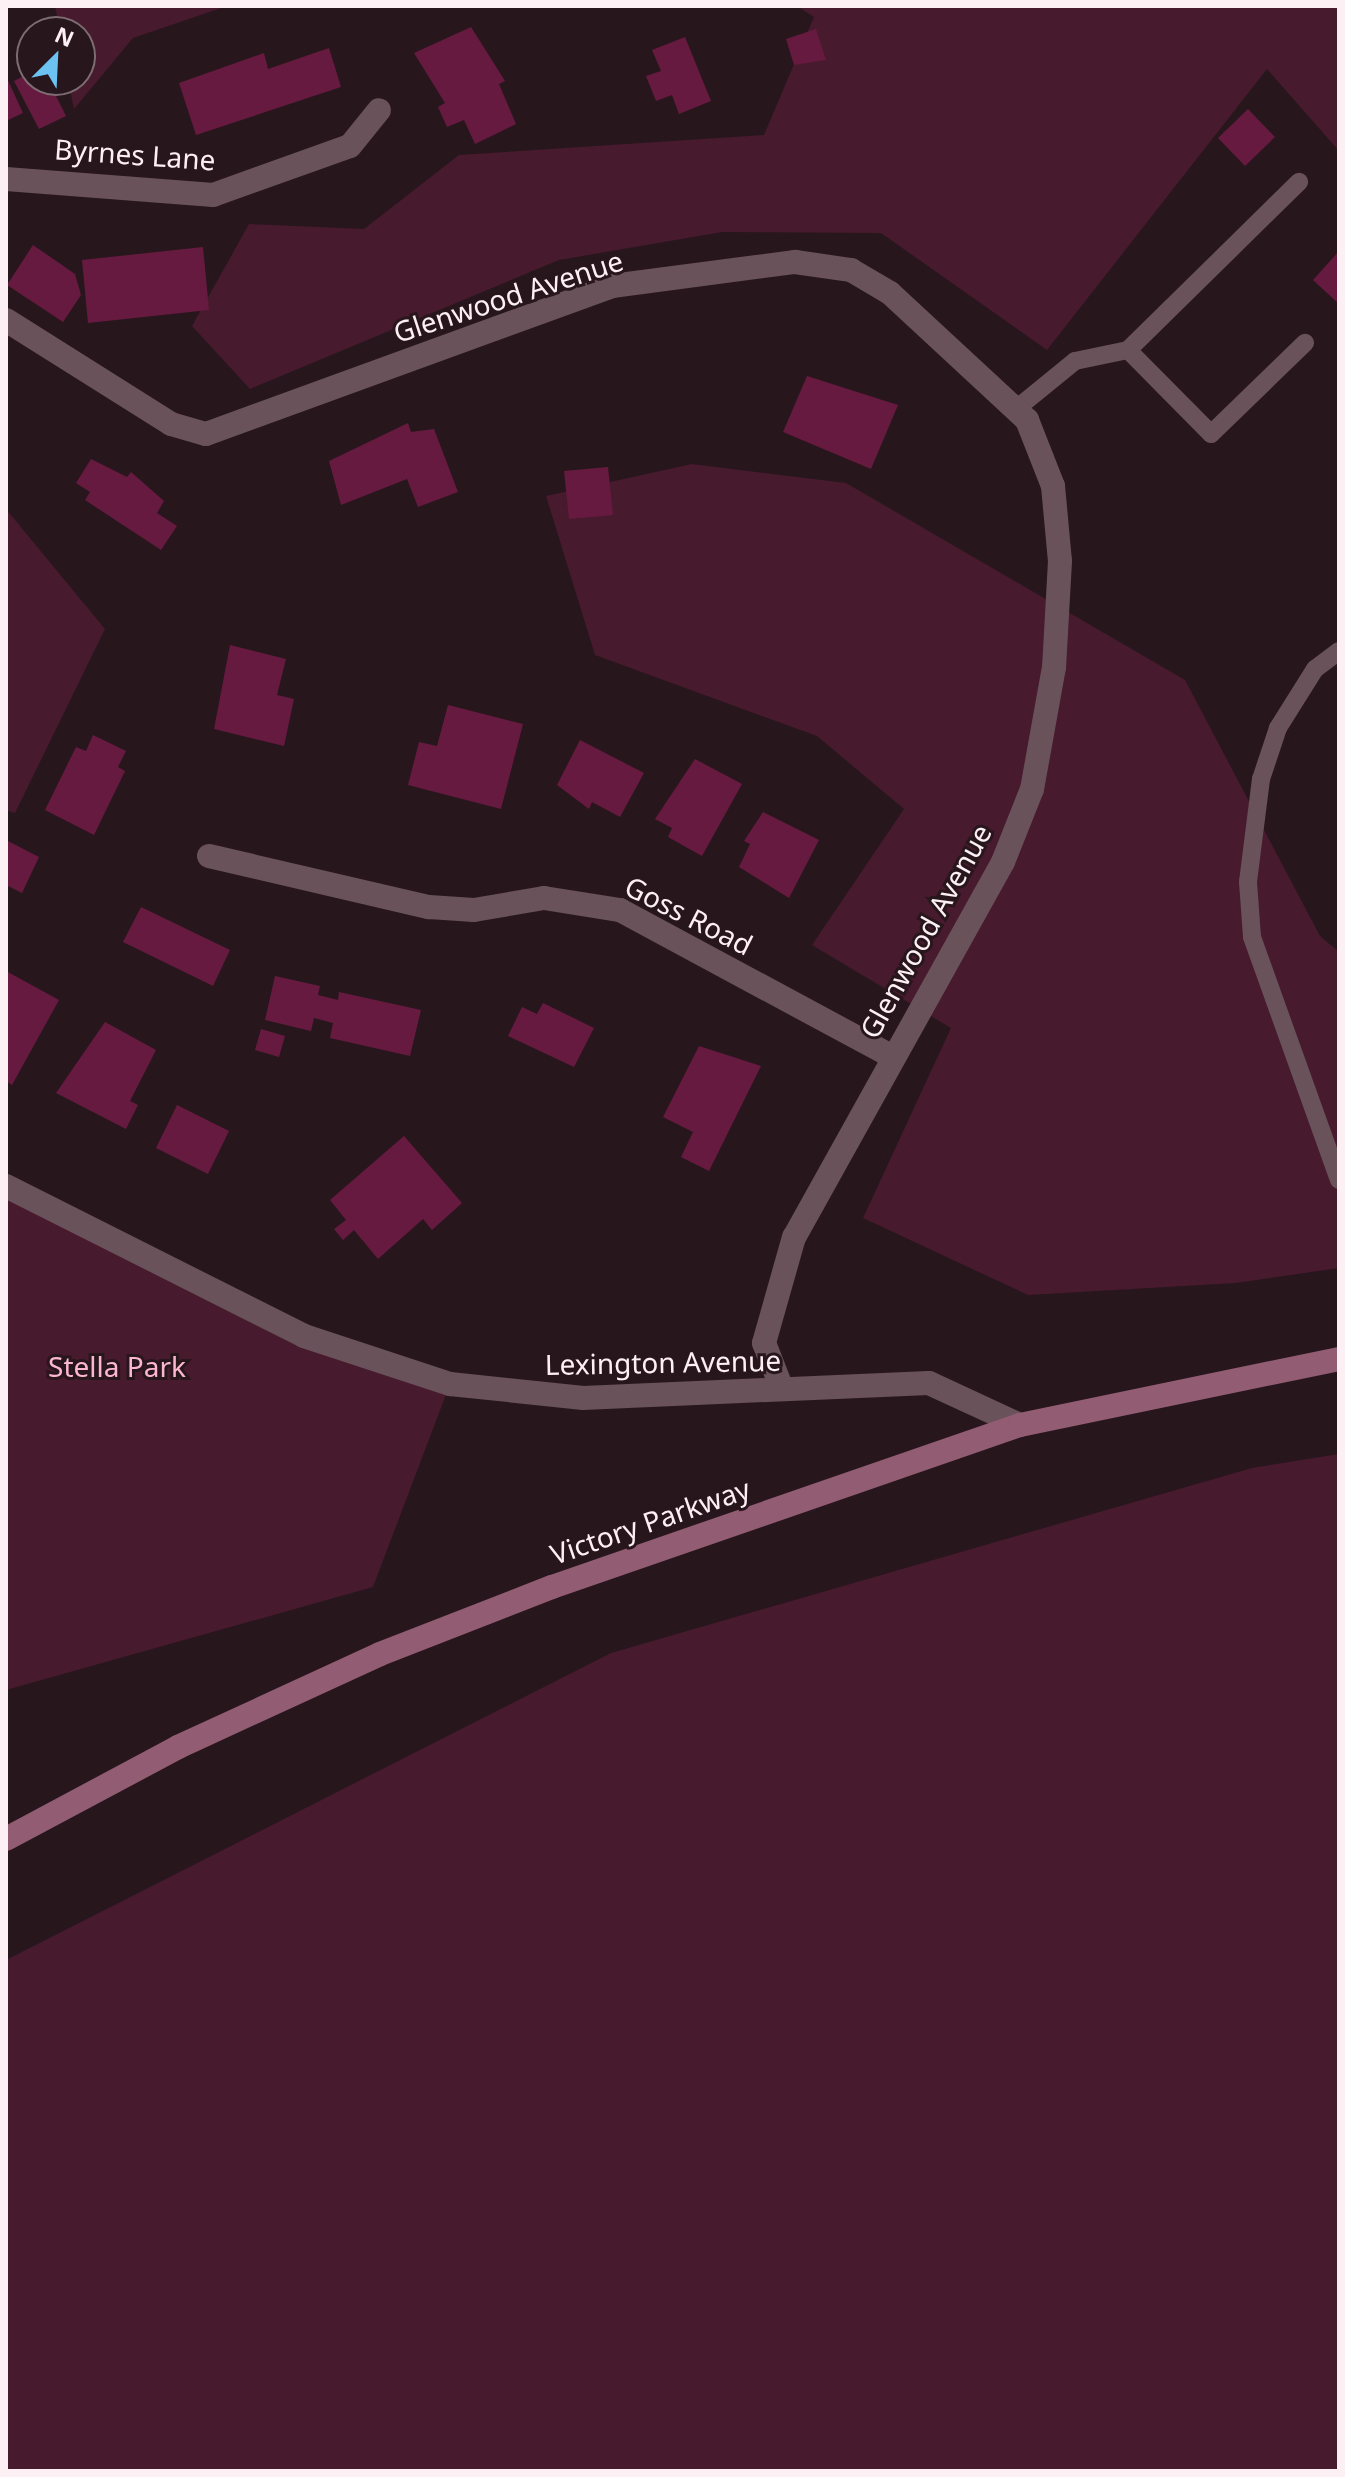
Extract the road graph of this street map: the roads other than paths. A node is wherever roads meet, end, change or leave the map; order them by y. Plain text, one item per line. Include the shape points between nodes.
1 (379, 110) dead end
2 (6, 179) edge
3 (1299, 182) dead end
4 (6, 320) edge
5 (1305, 343) dead end
6 (1128, 350) junction
7 (1016, 409) junction
8 (1339, 651) edge
9 (209, 856) dead end
10 (891, 1056) junction
11 (1339, 1180) edge
12 (6, 1186) edge
13 (1339, 1359) edge
14 (782, 1389) junction
15 (1020, 1425) junction
16 (9, 1836) edge

1 - 2 street, Byrnes Lane via 350,146 213,195
3 - 6 lane
4 - 7 street, Glenwood Avenue via 171,424 206,434 612,286 795,262 851,270 890,293
5 - 6 lane via 1211,434
6 - 7 lane via 1075,361
7 - 10 street, Glenwood Avenue via 1044,451 1058,523 1054,667 1042,747 1003,862
8 - 11 lane via 1299,689 1278,728 1261,779 1248,882 1252,937
9 - 10 street, Goss Road via 429,907 474,910 544,898 620,910
10 - 14 street, Glenwood Avenue via 790,1251 764,1343
12 - 14 street, Lexington Avenue via 304,1336 450,1384 583,1398
13 - 15 street, Victory Parkway
14 - 15 street, Lexington Avenue via 929,1383
15 - 16 street, Victory Parkway via 552,1587 380,1654

